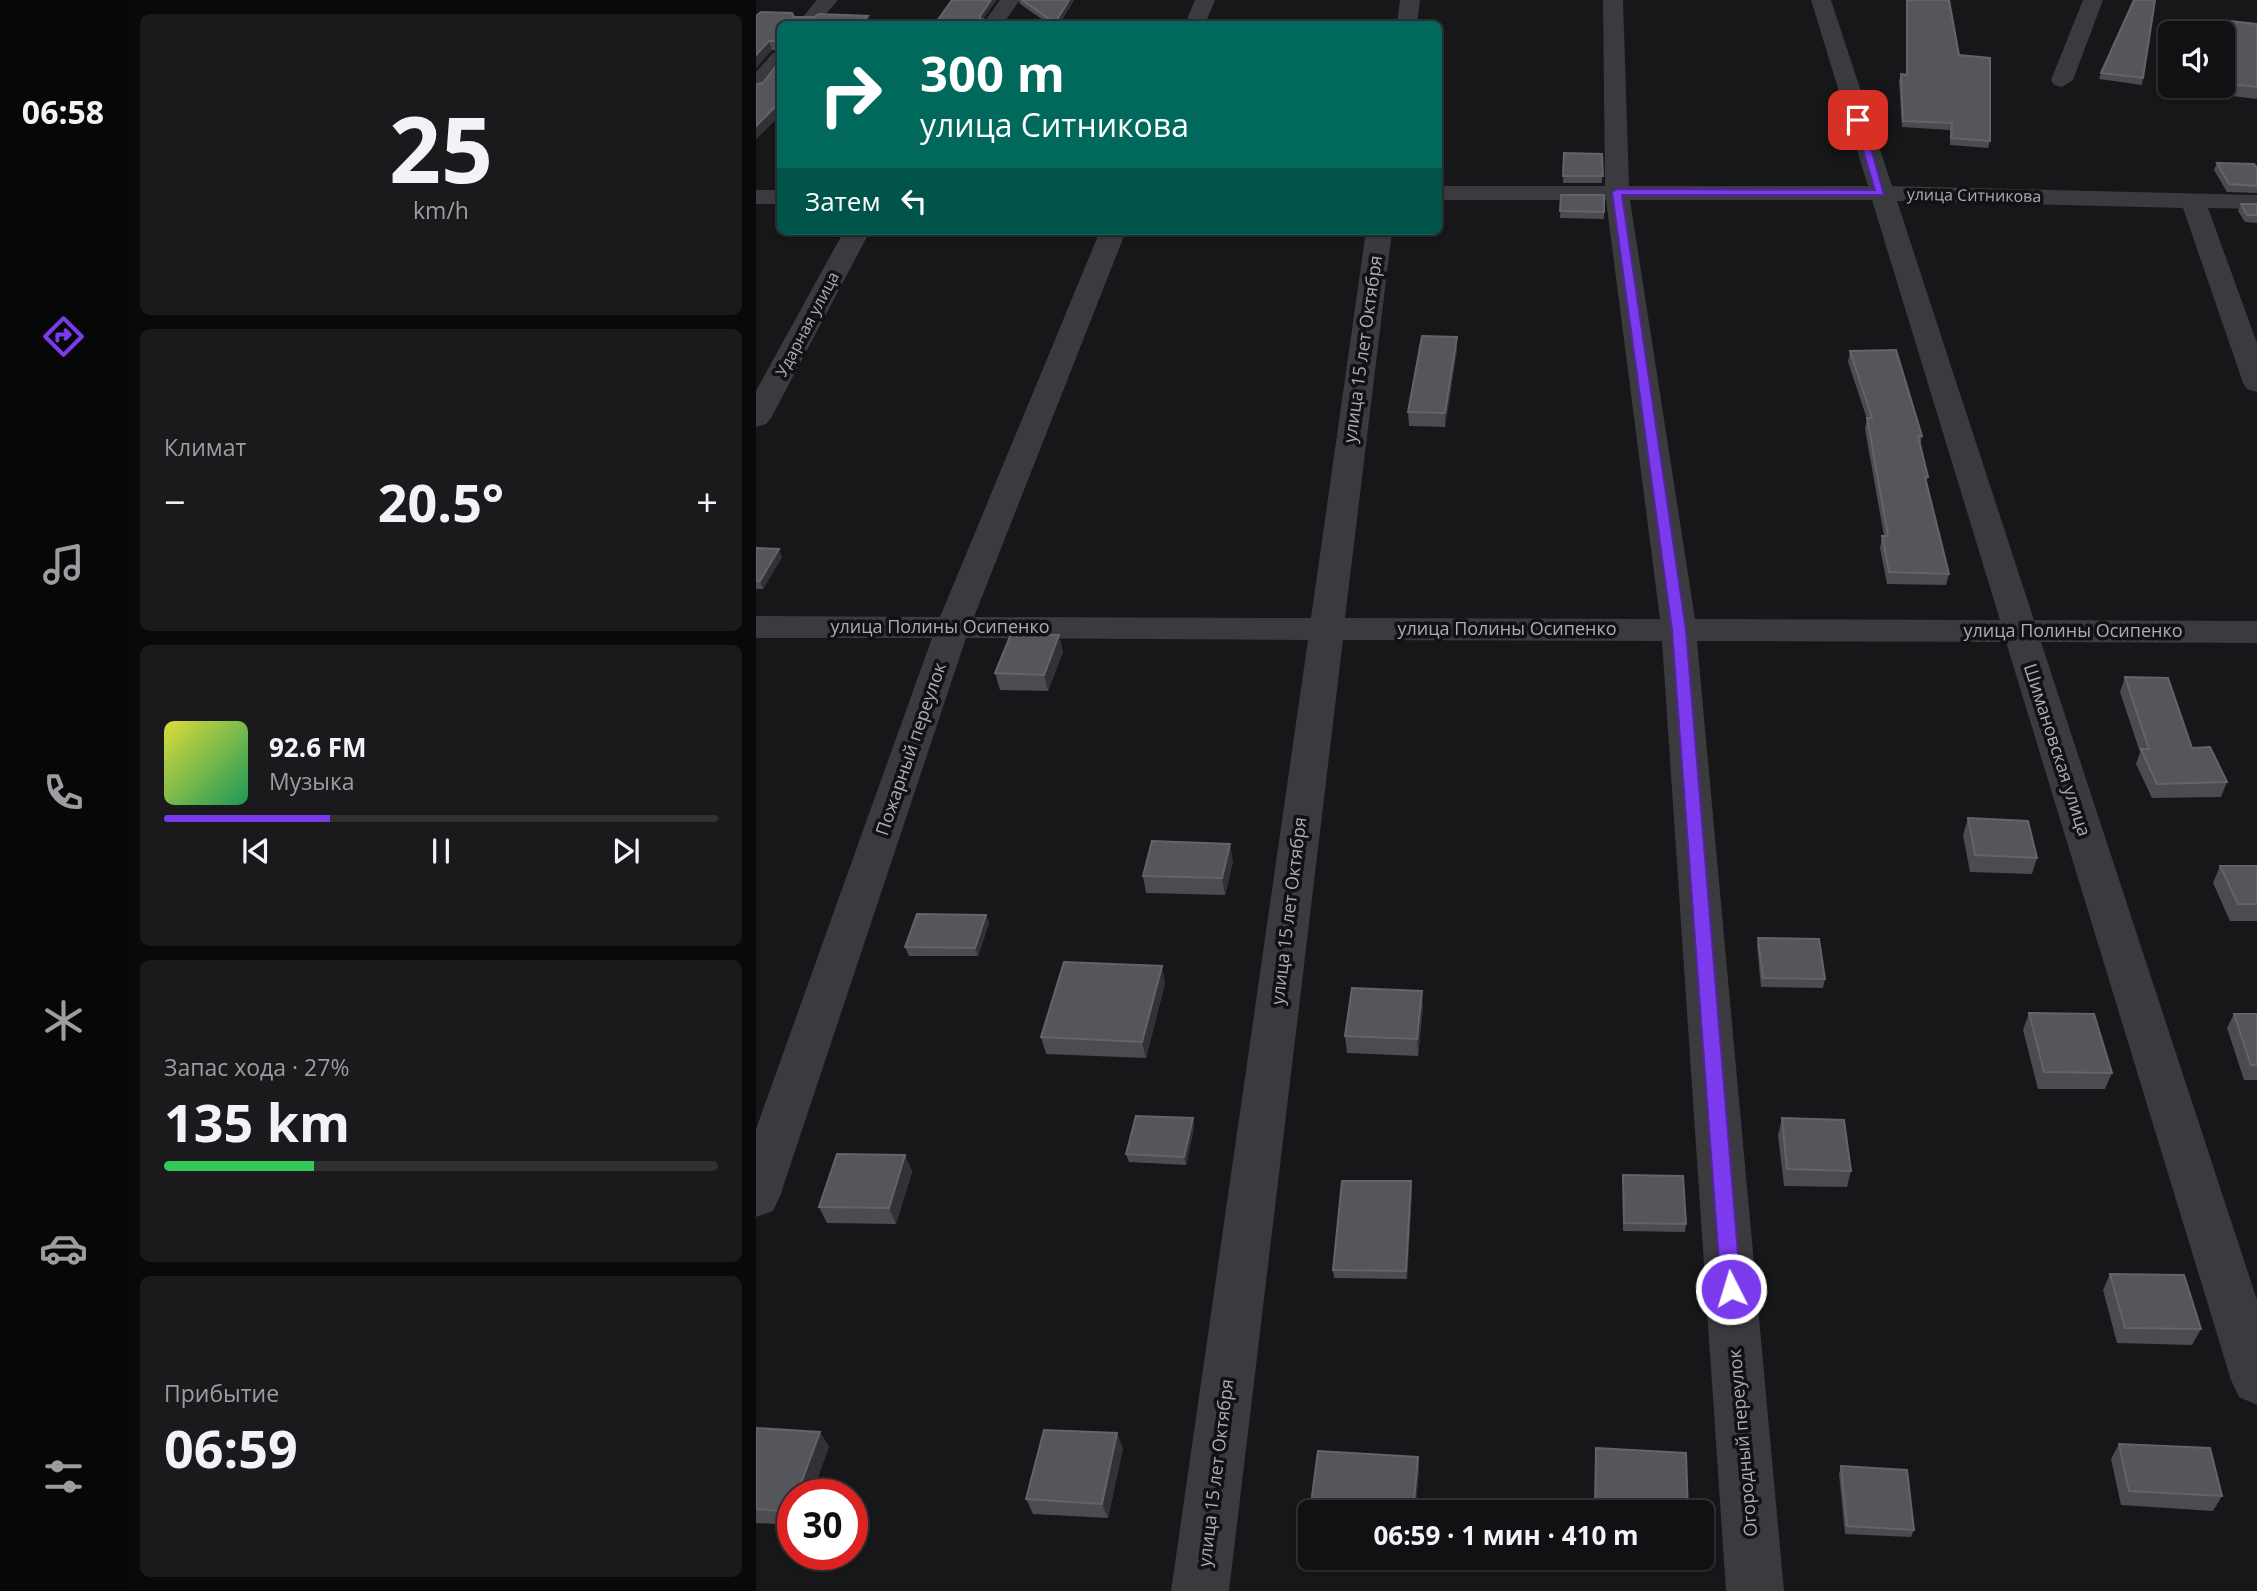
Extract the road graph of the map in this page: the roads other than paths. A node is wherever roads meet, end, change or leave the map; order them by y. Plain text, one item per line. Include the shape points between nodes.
1 (828, 0) edge
2 (1010, 0) edge
3 (1205, 0) edge
4 (1410, 0) edge
5 (1613, 0) edge
6 (1821, 0) edge
7 (2092, 0) edge
8 (810, 21) edge
9 (995, 21) edge
10 (1196, 21) edge
11 (1407, 21) edge
12 (777, 61) edge
13 (2062, 80) dead end
14 (756, 86) edge
15 (1617, 192) junction
16 (1442, 193) edge
17 (1881, 193) junction
18 (756, 197) edge
19 (777, 197) edge
20 (2193, 200) junction
21 (2257, 202) edge
22 (855, 235) edge
23 (1111, 235) edge
24 (1378, 235) edge
25 (2257, 383) edge
26 (756, 418) edge
27 (756, 627) edge
28 (953, 627) junction
29 (1326, 629) junction
30 (1679, 630) junction
31 (2019, 631) junction
32 (2257, 632) edge
33 (756, 1196) edge
34 (2257, 1380) edge
35 (1200, 1591) edge
36 (1755, 1591) edge

1 - 8 street
2 - 9 street
3 - 10 street
4 - 11 street
5 - 15 street, Огородный переулок
6 - 17 street, Шимановская улица
7 - 13 street
12 - 14 street
15 - 16 street, улица Ситникова
15 - 17 street, улица Ситникова
15 - 30 street, Огородный переулок
17 - 20 street, улица Ситникова
17 - 31 street, Шимановская улица
18 - 19 street
20 - 21 street, улица Ситникова
20 - 25 street
22 - 26 street, Ударная улица
23 - 28 street, Пожарный переулок
24 - 29 street, улица 15 лет Октября
27 - 28 street, улица Полины Осипенко
28 - 29 street, улица Полины Осипенко
28 - 33 street, Пожарный переулок
29 - 30 street, улица Полины Осипенко
29 - 35 street, улица 15 лет Октября
30 - 31 street, улица Полины Осипенко
30 - 36 street, Огородный переулок
31 - 32 street, улица Полины Осипенко
31 - 34 street, Шимановская улица

